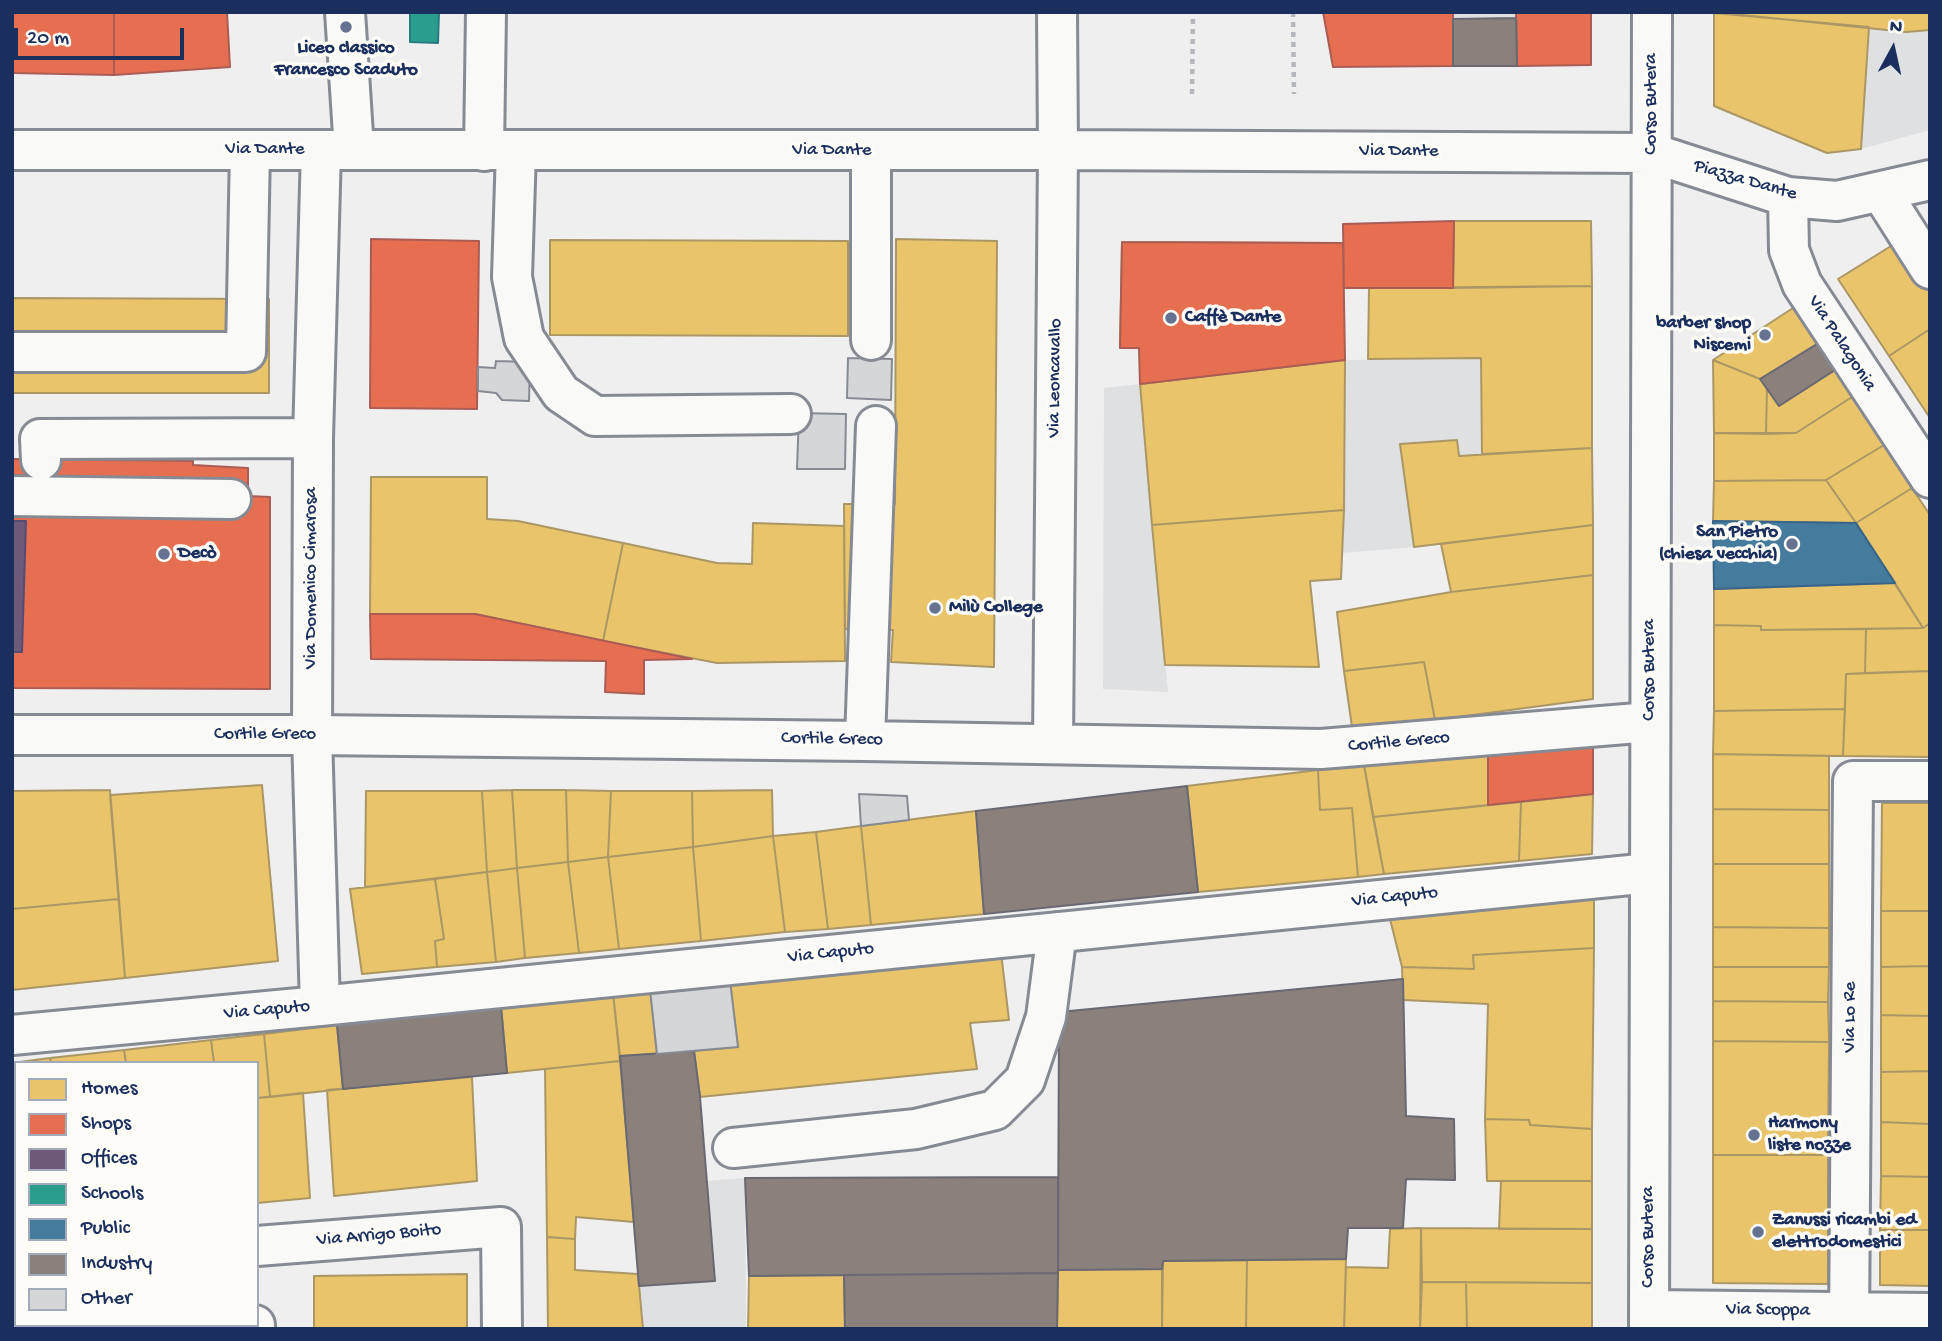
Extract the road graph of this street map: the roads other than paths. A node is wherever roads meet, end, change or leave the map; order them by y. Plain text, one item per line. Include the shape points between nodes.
1 (345, 12) edge
2 (486, 12) edge
3 (1057, 12) edge
4 (1652, 12) edge
5 (12, 150) edge
6 (250, 150) junction
7 (337, 150) junction
8 (500, 150) junction
9 (871, 150) junction
10 (1058, 150) junction
11 (1652, 153) junction
12 (1930, 180) edge
13 (1881, 192) junction
14 (1788, 197) junction
15 (1930, 269) edge
16 (871, 340) dead end
17 (12, 352) edge
18 (790, 414) dead end
19 (876, 426) dead end
20 (313, 438) junction
21 (23, 448) edge
22 (1930, 478) edge
23 (12, 496) edge
24 (231, 499) dead end
25 (1650, 722) junction
26 (12, 735) edge
27 (312, 735) junction
28 (865, 741) junction
29 (1053, 743) junction
30 (1930, 780) edge
31 (1650, 873) junction
32 (1056, 932) junction
33 (320, 1006) junction
34 (12, 1035) edge
35 (733, 1147) dead end
36 (259, 1246) edge
37 (1930, 1313) edge
38 (1649, 1319) edge
39 (1849, 1320) edge
40 (502, 1329) edge

1 - 7 street, Via Domenico Cimarosa
2 - 8 street
3 - 10 street, Via Leoncavallo
4 - 11 street, Corso Butera
5 - 6 street, Via Dante
6 - 7 street, Via Dante
6 - 17 street via 246,352
7 - 8 street, Via Dante
7 - 20 street, Via Domenico Cimarosa
8 - 9 street, Via Dante
8 - 18 street via 512,277 524,338 561,393 595,416
9 - 10 street, Via Dante
9 - 16 street
10 - 11 street, Via Dante
10 - 29 street, Via Leoncavallo
11 - 14 street, Piazza Dante
11 - 25 street, Corso Butera
12 - 13 street, Piazza Dante
13 - 14 street, Piazza Dante via 1837,201
13 - 15 street
14 - 22 street, Via Palagonia via 1789,250 1802,284
19 - 28 street
20 - 21 street via 40,439
20 - 27 street, Via Domenico Cimarosa
23 - 24 street
25 - 29 street, Cortile Greco via 1321,749
25 - 31 street, Corso Butera
26 - 27 street, Cortile Greco
27 - 28 street, Cortile Greco
27 - 33 street, Via Domenico Cimarosa
28 - 29 street, Cortile Greco
30 - 39 street, Via Lo Re via 1853,781
31 - 32 street, Via Caputo
31 - 38 street, Corso Butera
32 - 33 street, Via Caputo
32 - 35 street via 1046,1017 1025,1080 995,1110 916,1129
33 - 34 street, Via Caputo
36 - 40 street, Via Arrigo Boito via 501,1227
37 - 39 street, Via Scoppa
38 - 39 street, Via Scoppa

